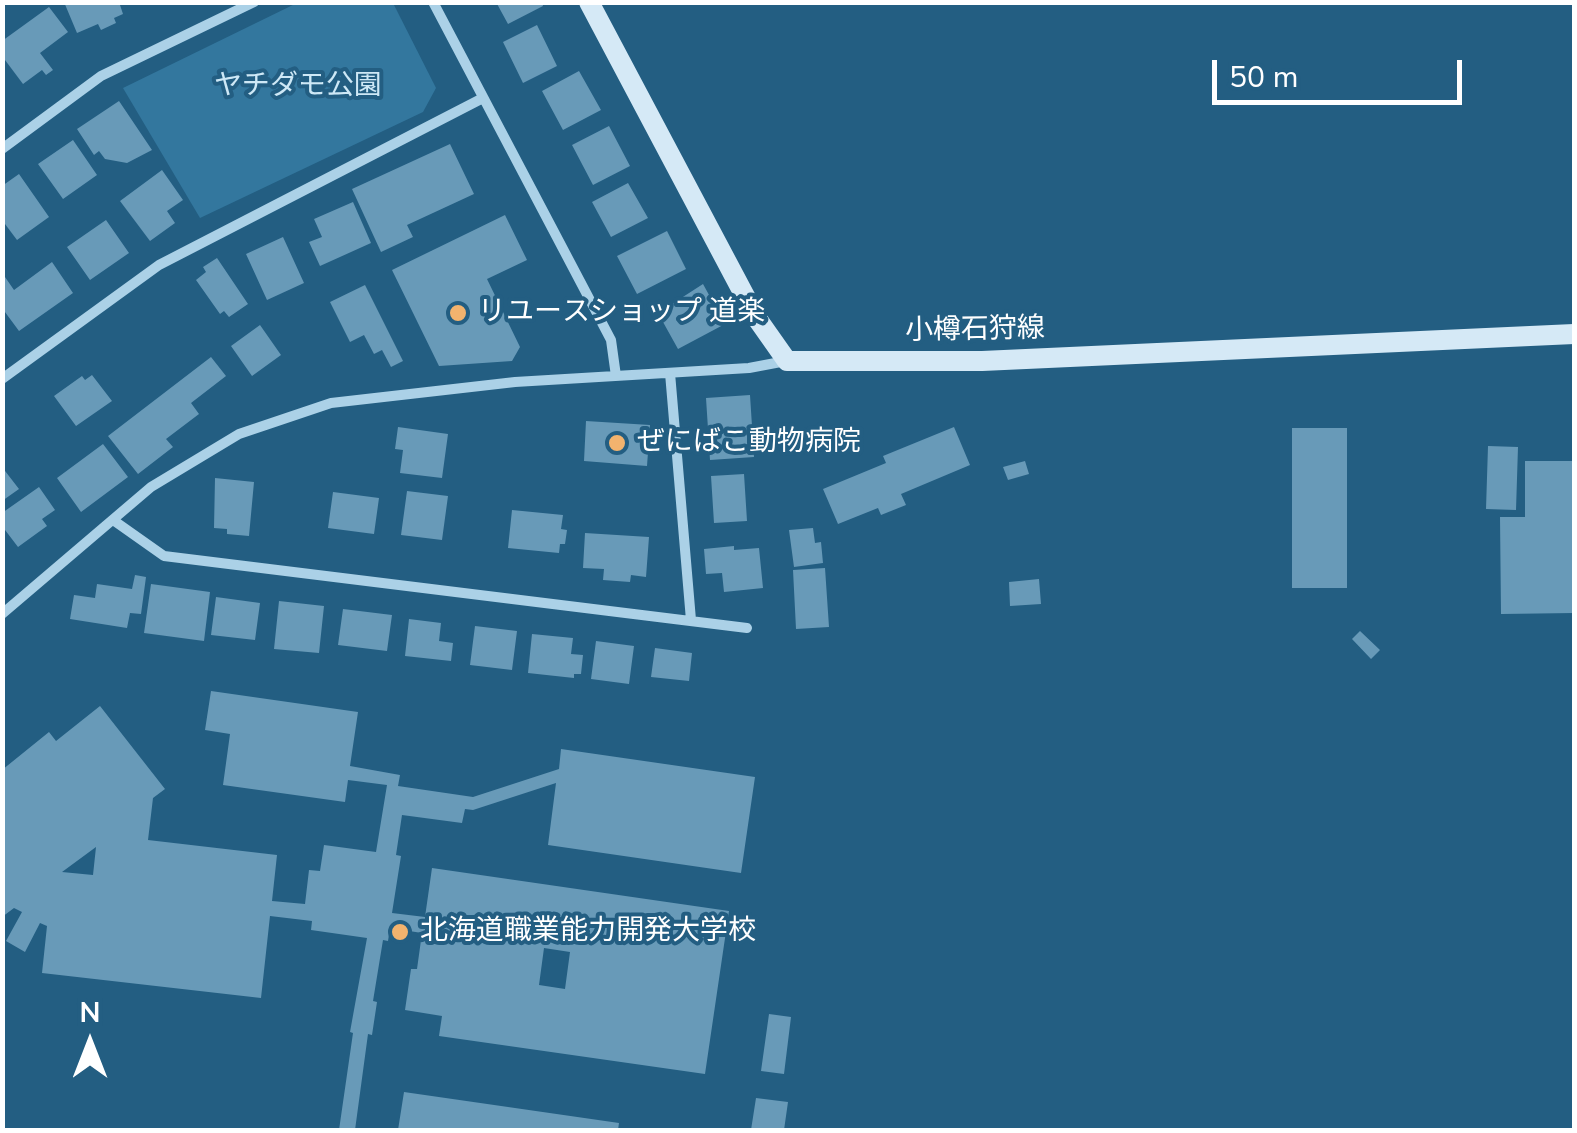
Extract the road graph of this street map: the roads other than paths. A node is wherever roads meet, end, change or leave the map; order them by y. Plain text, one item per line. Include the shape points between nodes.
1 (254, 2) edge
2 (433, 2) edge
3 (588, 2) edge
4 (483, 98) junction
5 (2, 150) edge
6 (1574, 334) edge
7 (787, 361) junction
8 (670, 373) junction
9 (616, 376) junction
10 (2, 379) edge
11 (113, 520) junction
12 (3, 612) edge
13 (690, 620) junction
14 (747, 628) dead end

1 - 5 street via 102,76
2 - 4 street
3 - 7 main road via 756,317
4 - 9 street via 610,340
4 - 10 street via 160,265
6 - 7 main road, 小樽石狩線 via 982,361
7 - 8 street
8 - 9 street
8 - 13 street
9 - 11 street via 331,403 239,434 150,487
11 - 12 street
11 - 13 street via 164,556
13 - 14 street

